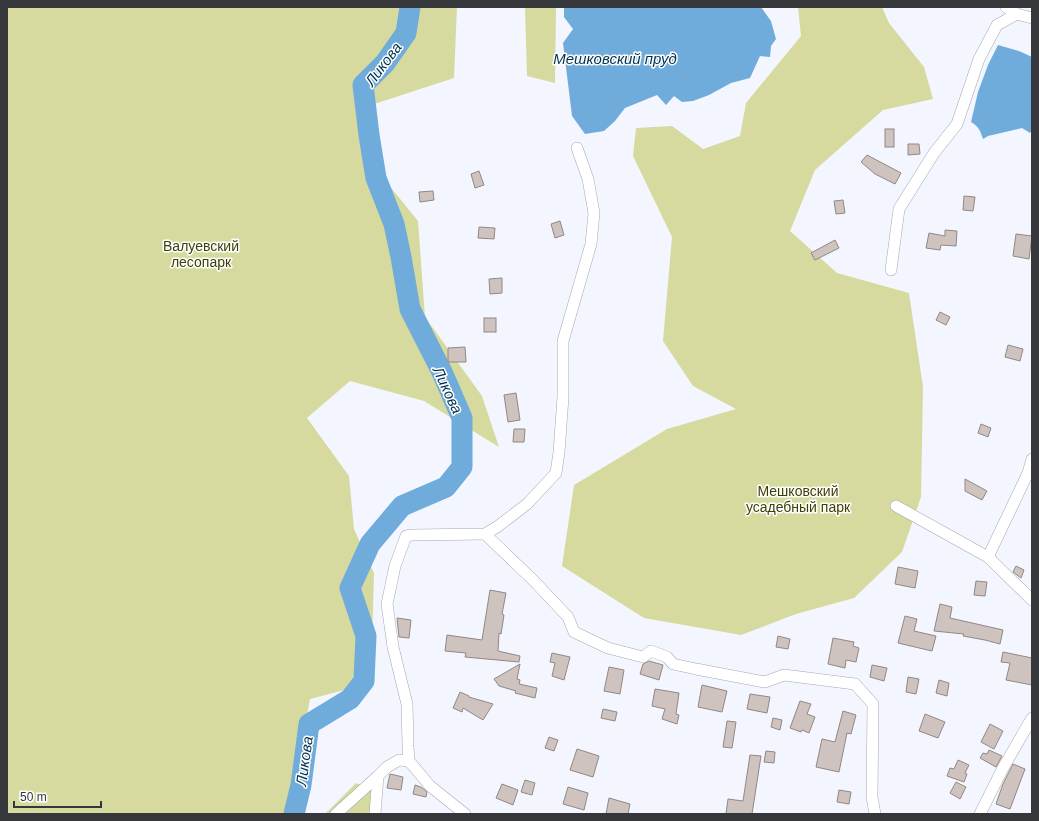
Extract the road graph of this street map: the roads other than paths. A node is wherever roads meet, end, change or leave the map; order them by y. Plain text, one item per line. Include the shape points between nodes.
1 (1006, 7) edge
2 (1017, 14) junction
3 (1032, 18) edge
4 (576, 148) dead end
5 (891, 270) dead end
6 (1032, 459) edge
7 (896, 506) dead end
8 (485, 534) junction
9 (988, 557) junction
10 (1032, 600) edge
11 (1032, 718) edge
12 (409, 761) junction
13 (378, 776) junction
14 (336, 814) edge
15 (375, 814) edge
16 (465, 814) edge
17 (875, 814) edge
18 (980, 814) edge

1 - 2 street
2 - 3 street
2 - 5 street via 997,25 979,59 957,124 934,153 899,209
4 - 8 street via 588,179 594,213 591,244 563,341 563,397 556,473 527,504 497,528
6 - 9 street via 1028,473
7 - 9 street
8 - 12 street via 406,536 395,566 386,604 407,704
8 - 17 street via 568,617 574,632 608,648 643,657 651,651 667,657 674,664 696,670 765,682 784,674 855,684 873,704 872,797
9 - 10 street
11 - 18 street
12 - 13 street via 399,760
12 - 16 street via 430,786
13 - 14 street
13 - 15 street

